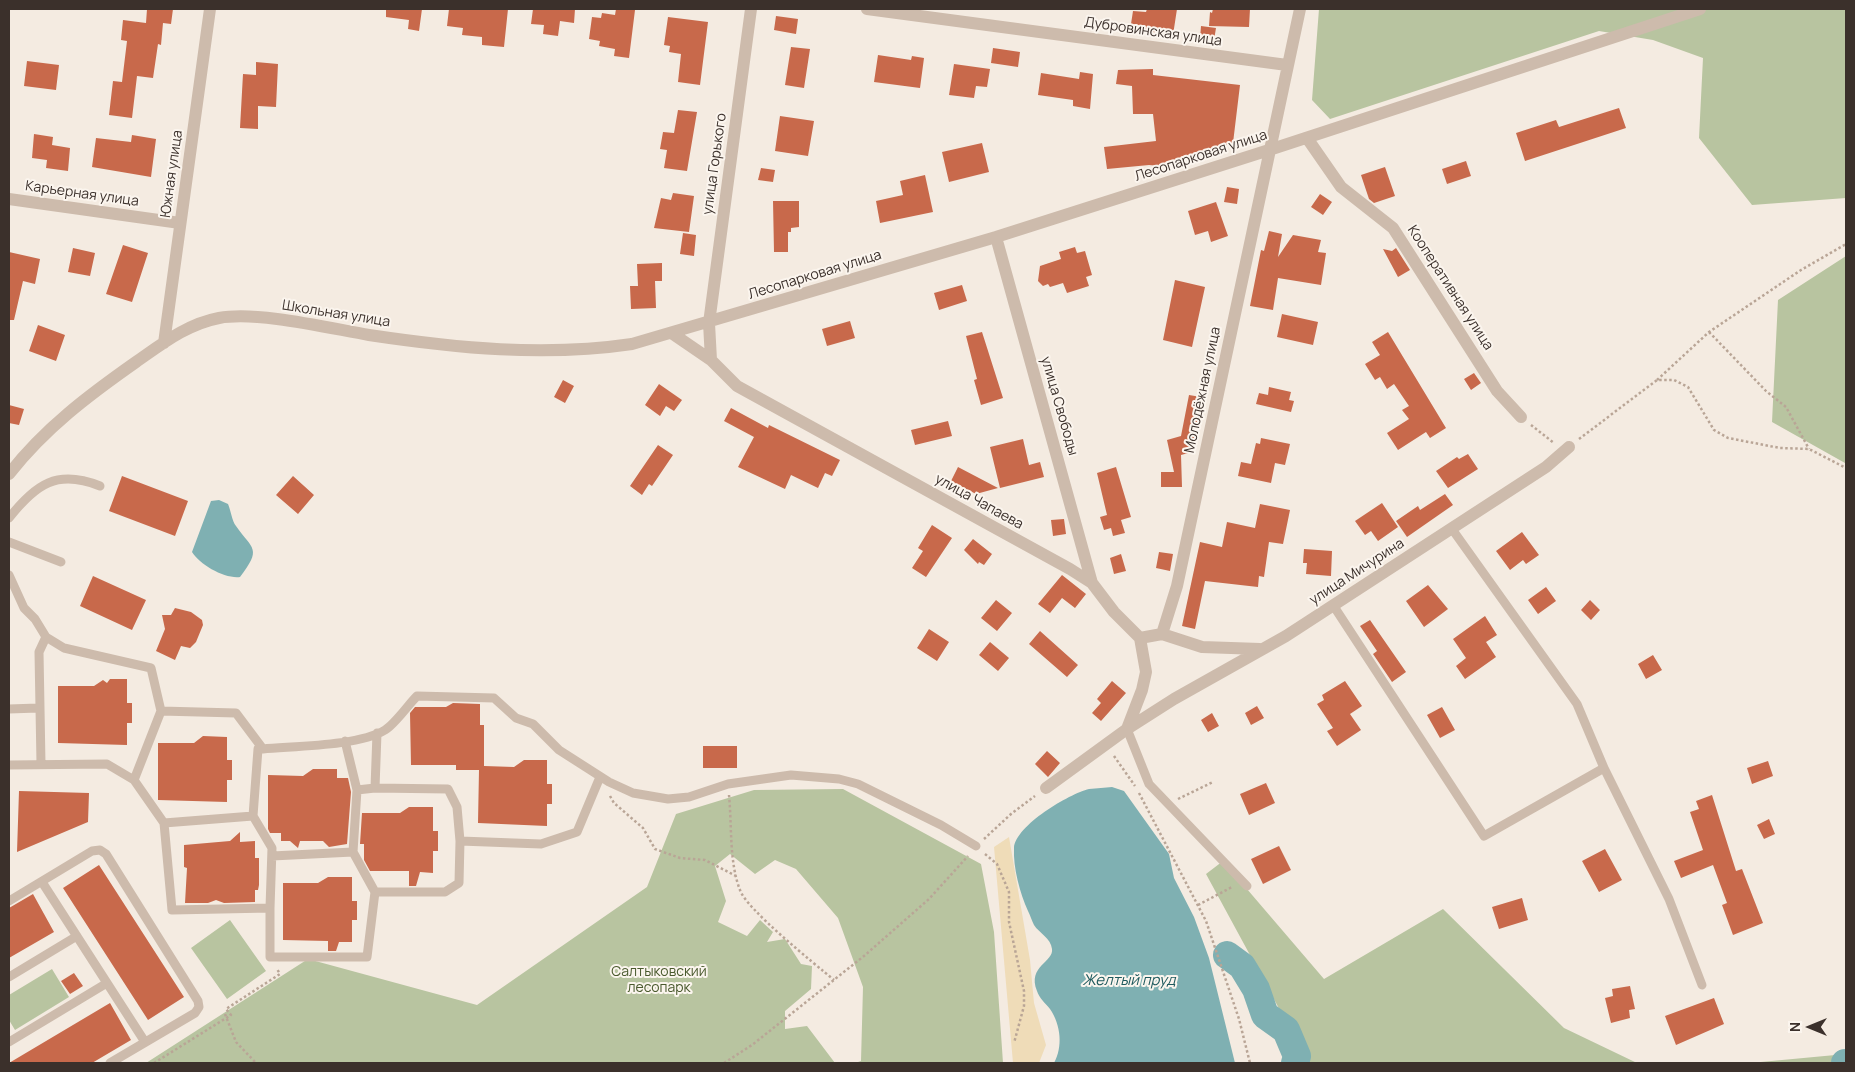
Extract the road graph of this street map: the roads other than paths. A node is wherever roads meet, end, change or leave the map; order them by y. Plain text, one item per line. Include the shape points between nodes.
1 (210, 9) edge
2 (751, 9) edge
3 (866, 9) edge
4 (1300, 9) edge
5 (1700, 9) edge
6 (1287, 65) junction
7 (1307, 138) junction
8 (1270, 150) junction
9 (9, 199) edge
10 (180, 223) junction
11 (996, 237) junction
12 (709, 322) junction
13 (672, 334) junction
14 (164, 343) junction
15 (710, 360) junction
16 (1520, 417) road end
17 (1569, 447) road end
18 (9, 474) edge
19 (100, 486) dead end
20 (9, 518) edge
21 (1452, 529) junction
22 (9, 542) edge
23 (61, 562) dead end
24 (9, 575) edge
25 (1092, 583) junction
26 (1333, 605) junction
27 (1162, 634) junction
28 (46, 638) junction
29 (1140, 638) junction
30 (1262, 649) junction
31 (9, 708) edge
32 (38, 708) junction
33 (161, 710) junction
34 (1127, 729) junction
35 (377, 733) junction
36 (345, 741) junction
37 (263, 748) junction
38 (9, 764) edge
39 (41, 764) junction
40 (1604, 768) junction
41 (600, 777) junction
42 (134, 780) junction
43 (375, 788) junction
44 (1046, 788) road end
45 (357, 790) junction
46 (253, 816) junction
47 (164, 823) junction
48 (460, 841) junction
49 (976, 846) road end
50 (353, 852) junction
51 (272, 856) junction
52 (42, 882) junction
53 (1244, 884) road end
54 (375, 892) junction
55 (9, 901) edge
56 (270, 908) junction
57 (77, 936) junction
58 (9, 977) edge
59 (107, 983) junction
60 (1702, 985) dead end
61 (9, 1042) edge
62 (145, 1042) junction
63 (110, 1063) edge

1 - 10 street, Южная улица
2 - 12 street, улица Горького
3 - 6 street, Дубровинская улица
4 - 6 street, Молодёжная улица
5 - 7 street, Лесопарковая улица
6 - 8 street, Молодёжная улица
7 - 8 street, Лесопарковая улица
7 - 16 street, Кооперативная улица via 1341,187 1394,228 1497,391
8 - 11 street, Лесопарковая улица
8 - 27 street, Молодёжная улица via 1177,586
9 - 10 street, Карьерная улица
10 - 14 street, Южная улица
11 - 12 street, Лесопарковая улица
11 - 25 street, улица Свободы
12 - 13 street, Школьная улица
12 - 15 street
13 - 14 street, Школьная улица via 604,348 486,350 236,317 208,321 177,333
13 - 15 street, улица Чапаева
14 - 18 street, Школьная улица via 63,416 39,438
15 - 25 street, улица Чапаева via 737,386
17 - 21 street, улица Мичурина via 1546,467
19 - 20 lane via 79,480 54,480 38,487
21 - 26 street, улица Мичурина
21 - 40 lane via 1576,704
22 - 23 lane
24 - 28 lane via 24,608 36,619
25 - 29 street, улица Чапаева
26 - 30 street, улица Мичурина
26 - 40 lane via 1484,836
27 - 29 street
27 - 30 street via 1202,647
28 - 32 lane via 39,652
28 - 33 lane via 64,648 151,668
29 - 34 street via 1146,672
30 - 34 street, улица Мичурина
31 - 32 lane
32 - 39 lane
33 - 37 lane via 236,713
33 - 42 lane
34 - 44 street, улица Мичурина
34 - 53 lane via 1149,784
35 - 36 lane
35 - 41 lane via 387,729 417,696 494,698 516,718 534,724 560,750
35 - 43 lane
36 - 37 lane
36 - 45 lane
37 - 46 lane via 258,749
38 - 39 lane
39 - 42 lane via 107,764
40 - 60 lane via 1669,899
41 - 48 lane via 577,832 541,844
41 - 49 lane via 634,793 668,799 690,797 728,784 791,776 839,779 858,784 908,808
42 - 47 lane
43 - 45 lane
43 - 48 lane via 448,789 457,807
45 - 50 lane
46 - 47 lane
46 - 51 lane via 272,848
47 - 56 lane via 172,910
48 - 54 lane via 459,883 445,892
50 - 51 lane
50 - 54 lane
51 - 56 lane
52 - 55 lane
52 - 57 lane
52 - 62 lane via 92,851 100,850 106,854 198,1001 195,1012
54 - 56 lane via 367,957 270,957
57 - 58 lane
57 - 59 lane
59 - 61 lane
59 - 62 lane
62 - 63 lane

